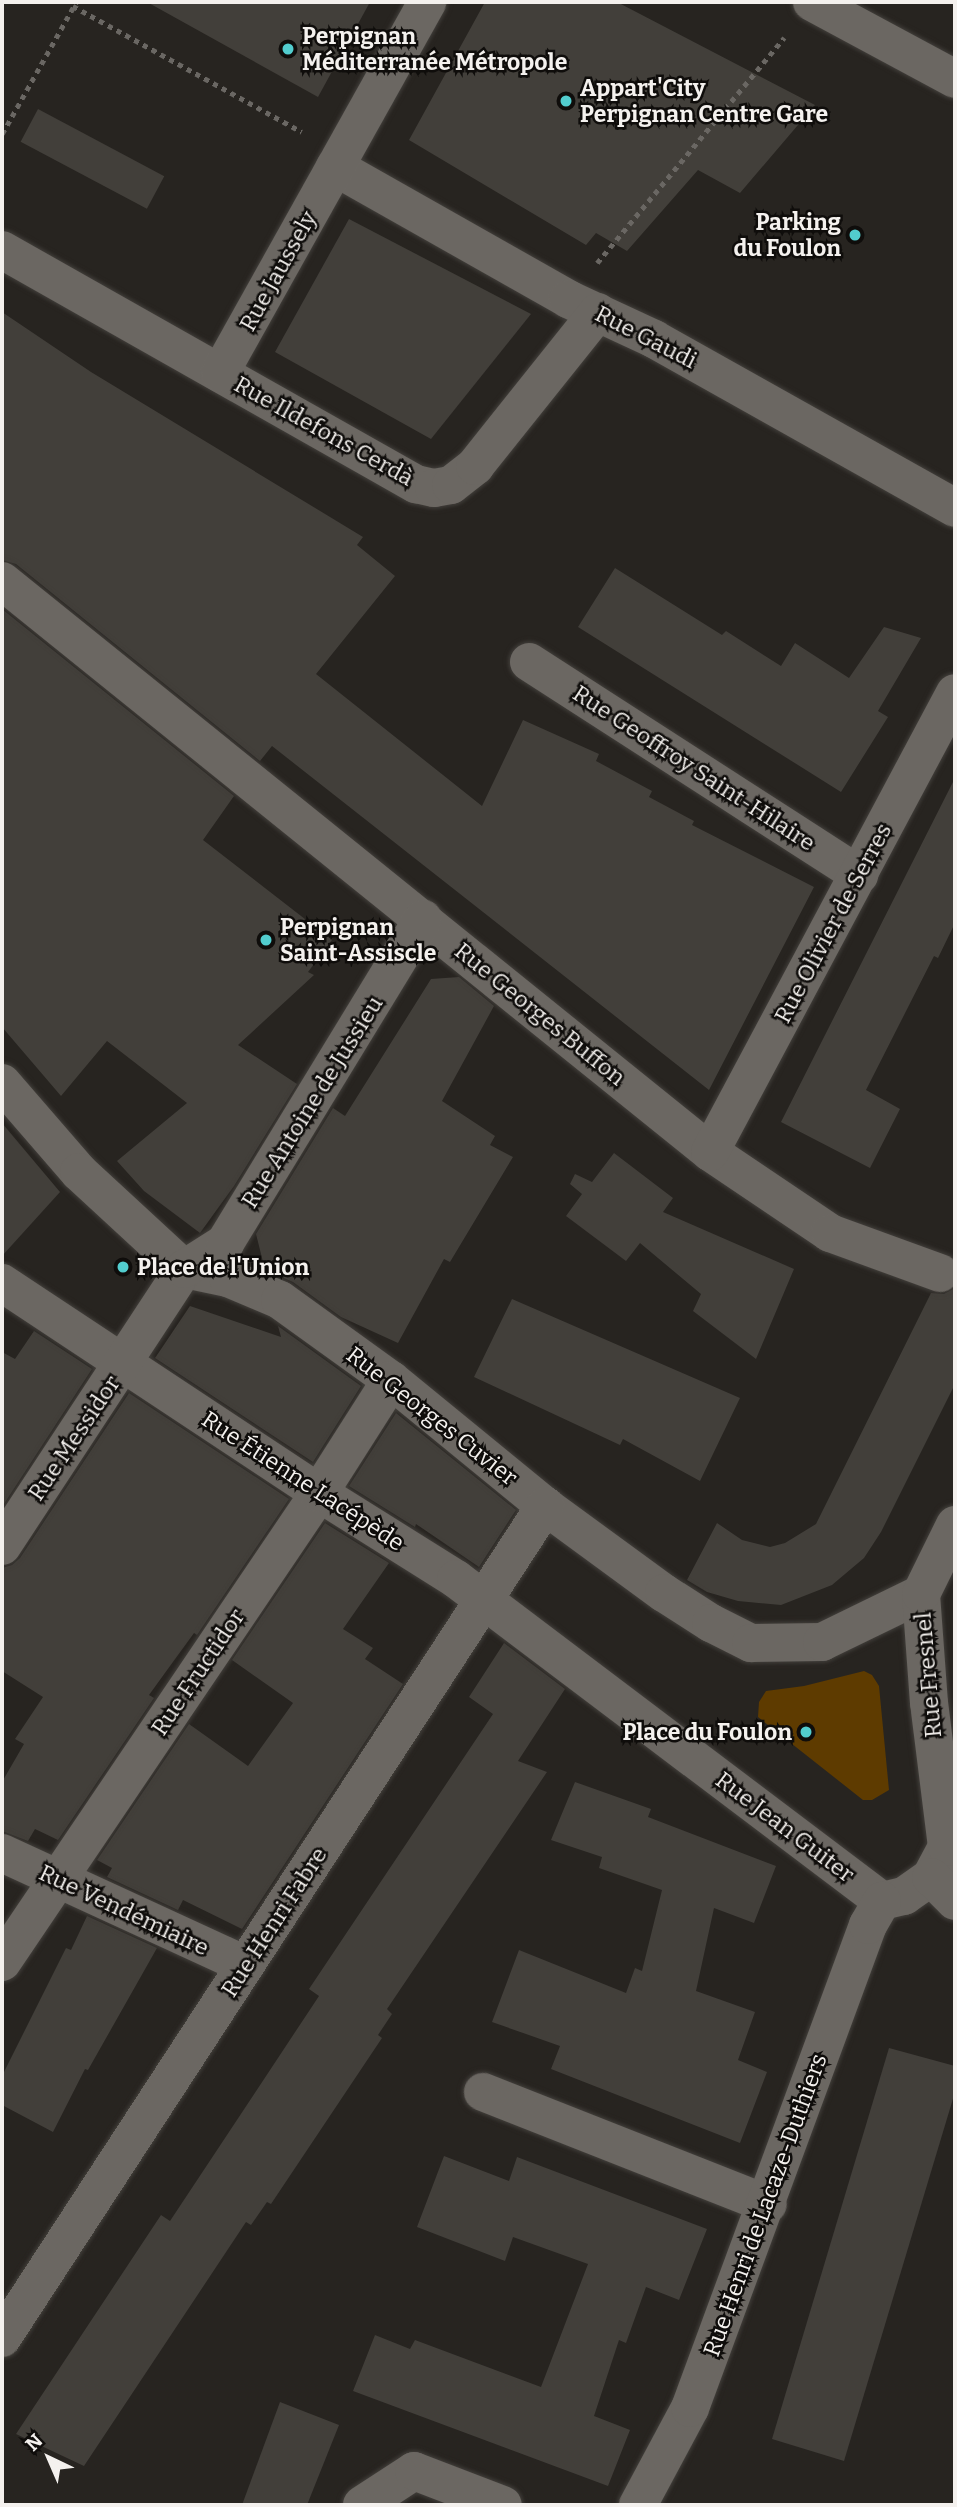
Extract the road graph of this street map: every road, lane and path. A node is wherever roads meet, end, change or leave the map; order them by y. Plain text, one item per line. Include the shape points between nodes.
1 (427, 2) edge
2 (813, 2) edge
3 (74, 4) edge
4 (955, 79) edge
5 (2, 134) edge
6 (307, 134) dead end
7 (335, 167) junction
8 (613, 245) dead end
9 (2, 250) edge
10 (598, 312) junction
11 (220, 373) junction
12 (955, 508) edge
13 (2, 581) edge
14 (529, 662) dead end
15 (955, 693) edge
16 (859, 875) junction
17 (423, 919) junction
18 (2, 1083) edge
19 (710, 1152) junction
20 (184, 1269) junction
21 (940, 1273) dead end
22 (2, 1283) edge
23 (122, 1365) junction
24 (391, 1380) junction
25 (319, 1493) junction
26 (545, 1506) junction
27 (955, 1525) edge
28 (2, 1546) edge
29 (664, 1593) joint
30 (921, 1594) junction
31 (483, 1598) junction
32 (2, 1853) edge
33 (56, 1881) junction
34 (943, 1889) edge
35 (882, 1900) junction
36 (2, 1962) edge
37 (246, 1965) junction
38 (483, 2092) dead end
39 (768, 2204) junction
40 (2, 2338) edge
41 (362, 2505) edge
42 (503, 2505) edge
43 (638, 2505) edge

1 - 7 street, Rue Jaussely
2 - 4 street
2 - 8 path
3 - 5 path
3 - 6 path
7 - 10 street, Rue Gaudi
7 - 11 street, Rue Jaussely
9 - 11 street, Rue Ildefons Cerdà
10 - 11 street, Rue Ildefons Cerdà via 475,466 451,485 434,488 416,484
10 - 12 street, Rue Gaudi
13 - 17 street, Rue Georges Buffon
14 - 16 street, Rue Geoffroy Saint-Hilaire
15 - 16 street, Rue Olivier de Serres
16 - 19 street, Rue Olivier de Serres
17 - 19 street, Rue Georges Buffon
17 - 20 street, Rue Antoine de Jussieu via 225,1243
18 - 20 street via 79,1172
19 - 21 street, Rue Georges Buffon via 830,1233
20 - 23 street
20 - 24 street, Rue Georges Cuvier via 228,1278 280,1300
22 - 23 street
23 - 25 street, Rue Étienne Lacépède
23 - 28 street, Rue Messidor
24 - 25 street, Rue Fructidor
24 - 26 street, Rue Georges Cuvier
25 - 31 street, Rue Étienne Lacépède
25 - 33 street, Rue Fructidor
26 - 29 street, Rue Georges Cuvier
26 - 31 street, Rue Henri Fabre
27 - 30 street, Rue Fresnel
29 - 30 street, Rue Fresnel via 751,1643 822,1642
30 - 34 street, Rue Fresnel via 947,1847
31 - 35 street, Rue Jean Guiter
31 - 37 street, Rue Henri Fabre
32 - 33 street, Rue Vendémiaire
33 - 36 street, Rue Fructidor
33 - 37 street, Rue Vendémiaire
34 - 35 street
35 - 39 street, Rue Henri de Lacaze-Duthiers via 868,1926
37 - 40 street, Rue Henri Fabre
38 - 39 street
39 - 43 street, Rue Henri de Lacaze-Duthiers via 690,2408
41 - 42 street via 414,2471

